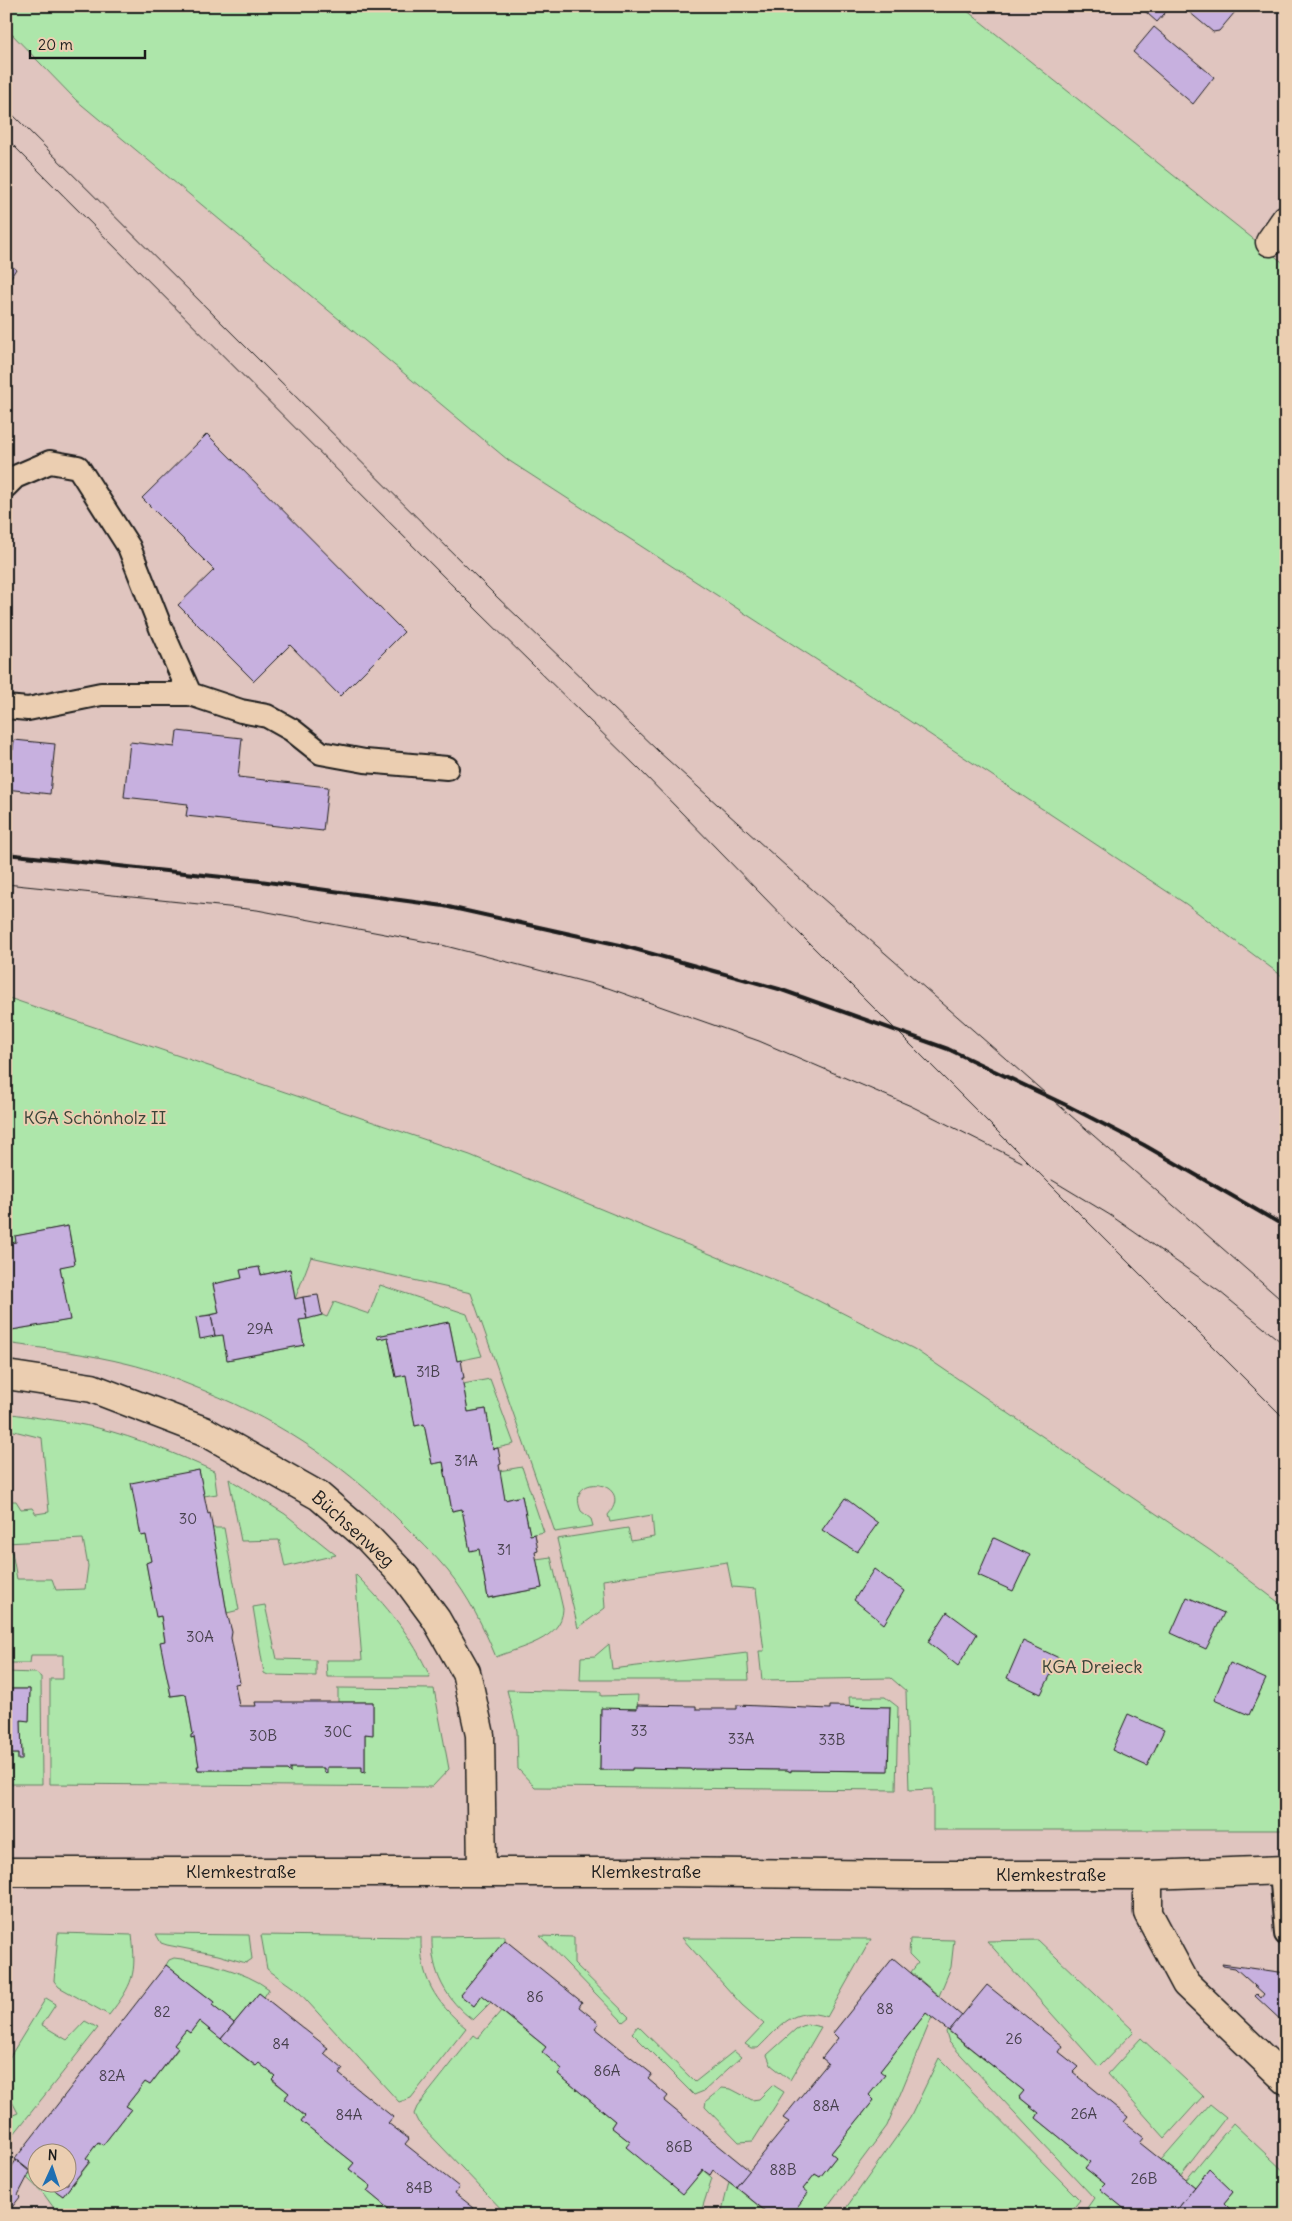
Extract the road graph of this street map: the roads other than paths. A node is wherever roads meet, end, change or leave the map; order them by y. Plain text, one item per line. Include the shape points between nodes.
1 (1286, 219) edge
2 (1270, 242) dead end
3 (6, 486) edge
4 (190, 694) junction
5 (6, 707) edge
6 (447, 768) dead end
7 (6, 1375) edge
8 (1284, 1870) edge
9 (6, 1872) edge
10 (482, 1872) junction
11 (1148, 1875) junction
12 (1286, 1934) edge
13 (1286, 2080) edge

1 - 2 street
3 - 4 lane via 15,477 50,462 78,467 129,547
4 - 5 lane via 101,694 28,709
4 - 6 lane via 267,716 322,753 365,761
7 - 10 street, Büchsenweg via 92,1388 204,1431 319,1496 399,1570 436,1619 466,1672 480,1735
8 - 11 street, Klemkestraße
8 - 12 lane
9 - 10 street, Klemkestraße
10 - 11 street, Klemkestraße
11 - 13 street via 1148,1913 1186,1984

